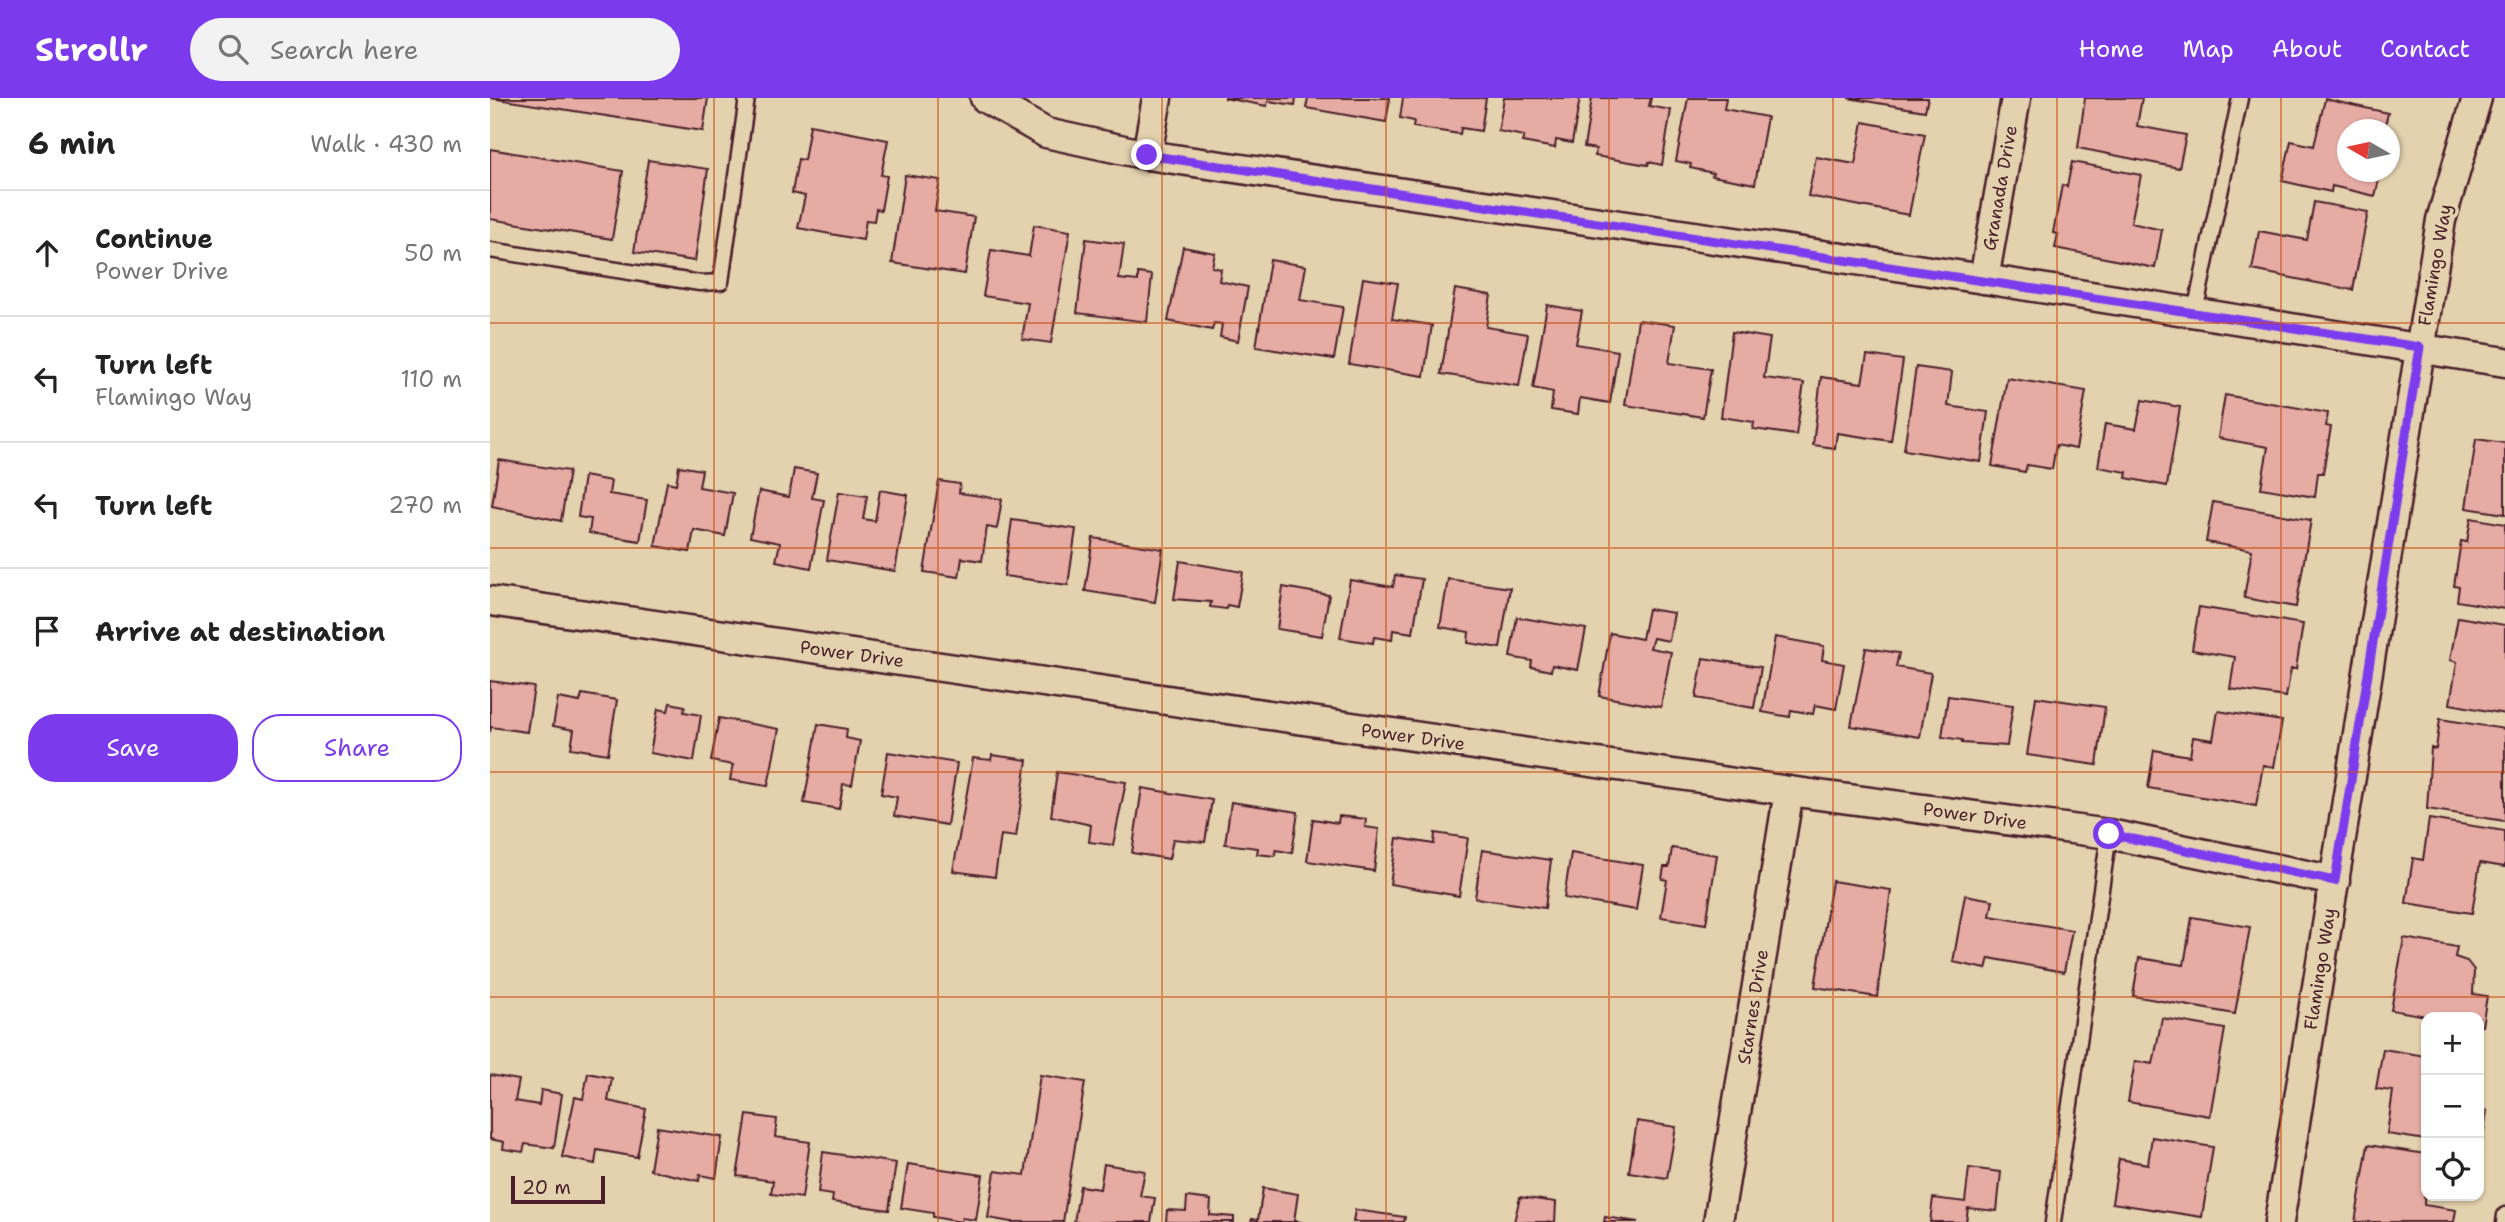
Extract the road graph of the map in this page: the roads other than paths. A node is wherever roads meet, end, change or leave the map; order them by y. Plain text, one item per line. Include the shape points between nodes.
1 (747, 98) edge
2 (985, 98) edge
3 (1157, 98) edge
4 (2016, 98) edge
5 (2241, 98) edge
6 (2477, 98) edge
7 (1147, 155) junction
8 (490, 250) edge
9 (1983, 279) junction
10 (2195, 312) junction
11 (2420, 347) junction
12 (2505, 362) edge
13 (490, 601) edge
14 (1788, 791) junction
15 (2109, 834) junction
16 (2335, 881) junction
17 (2505, 1215) edge
18 (1718, 1222) edge
19 (2053, 1222) edge
20 (2279, 1222) edge
21 (2504, 1222) edge

1 - 8 lane via 721,282 700,283
2 - 7 street via 1046,133
3 - 7 street
4 - 9 street, Granada Drive
5 - 10 lane
6 - 11 street, Flamingo Way via 2441,220
7 - 9 street
9 - 10 street
10 - 11 street
11 - 12 street
11 - 16 street, Flamingo Way
13 - 14 street, Power Drive
14 - 15 street, Power Drive
14 - 18 street, Starnes Drive
15 - 16 street, Power Drive
15 - 19 lane
16 - 20 street, Flamingo Way
17 - 21 lane

